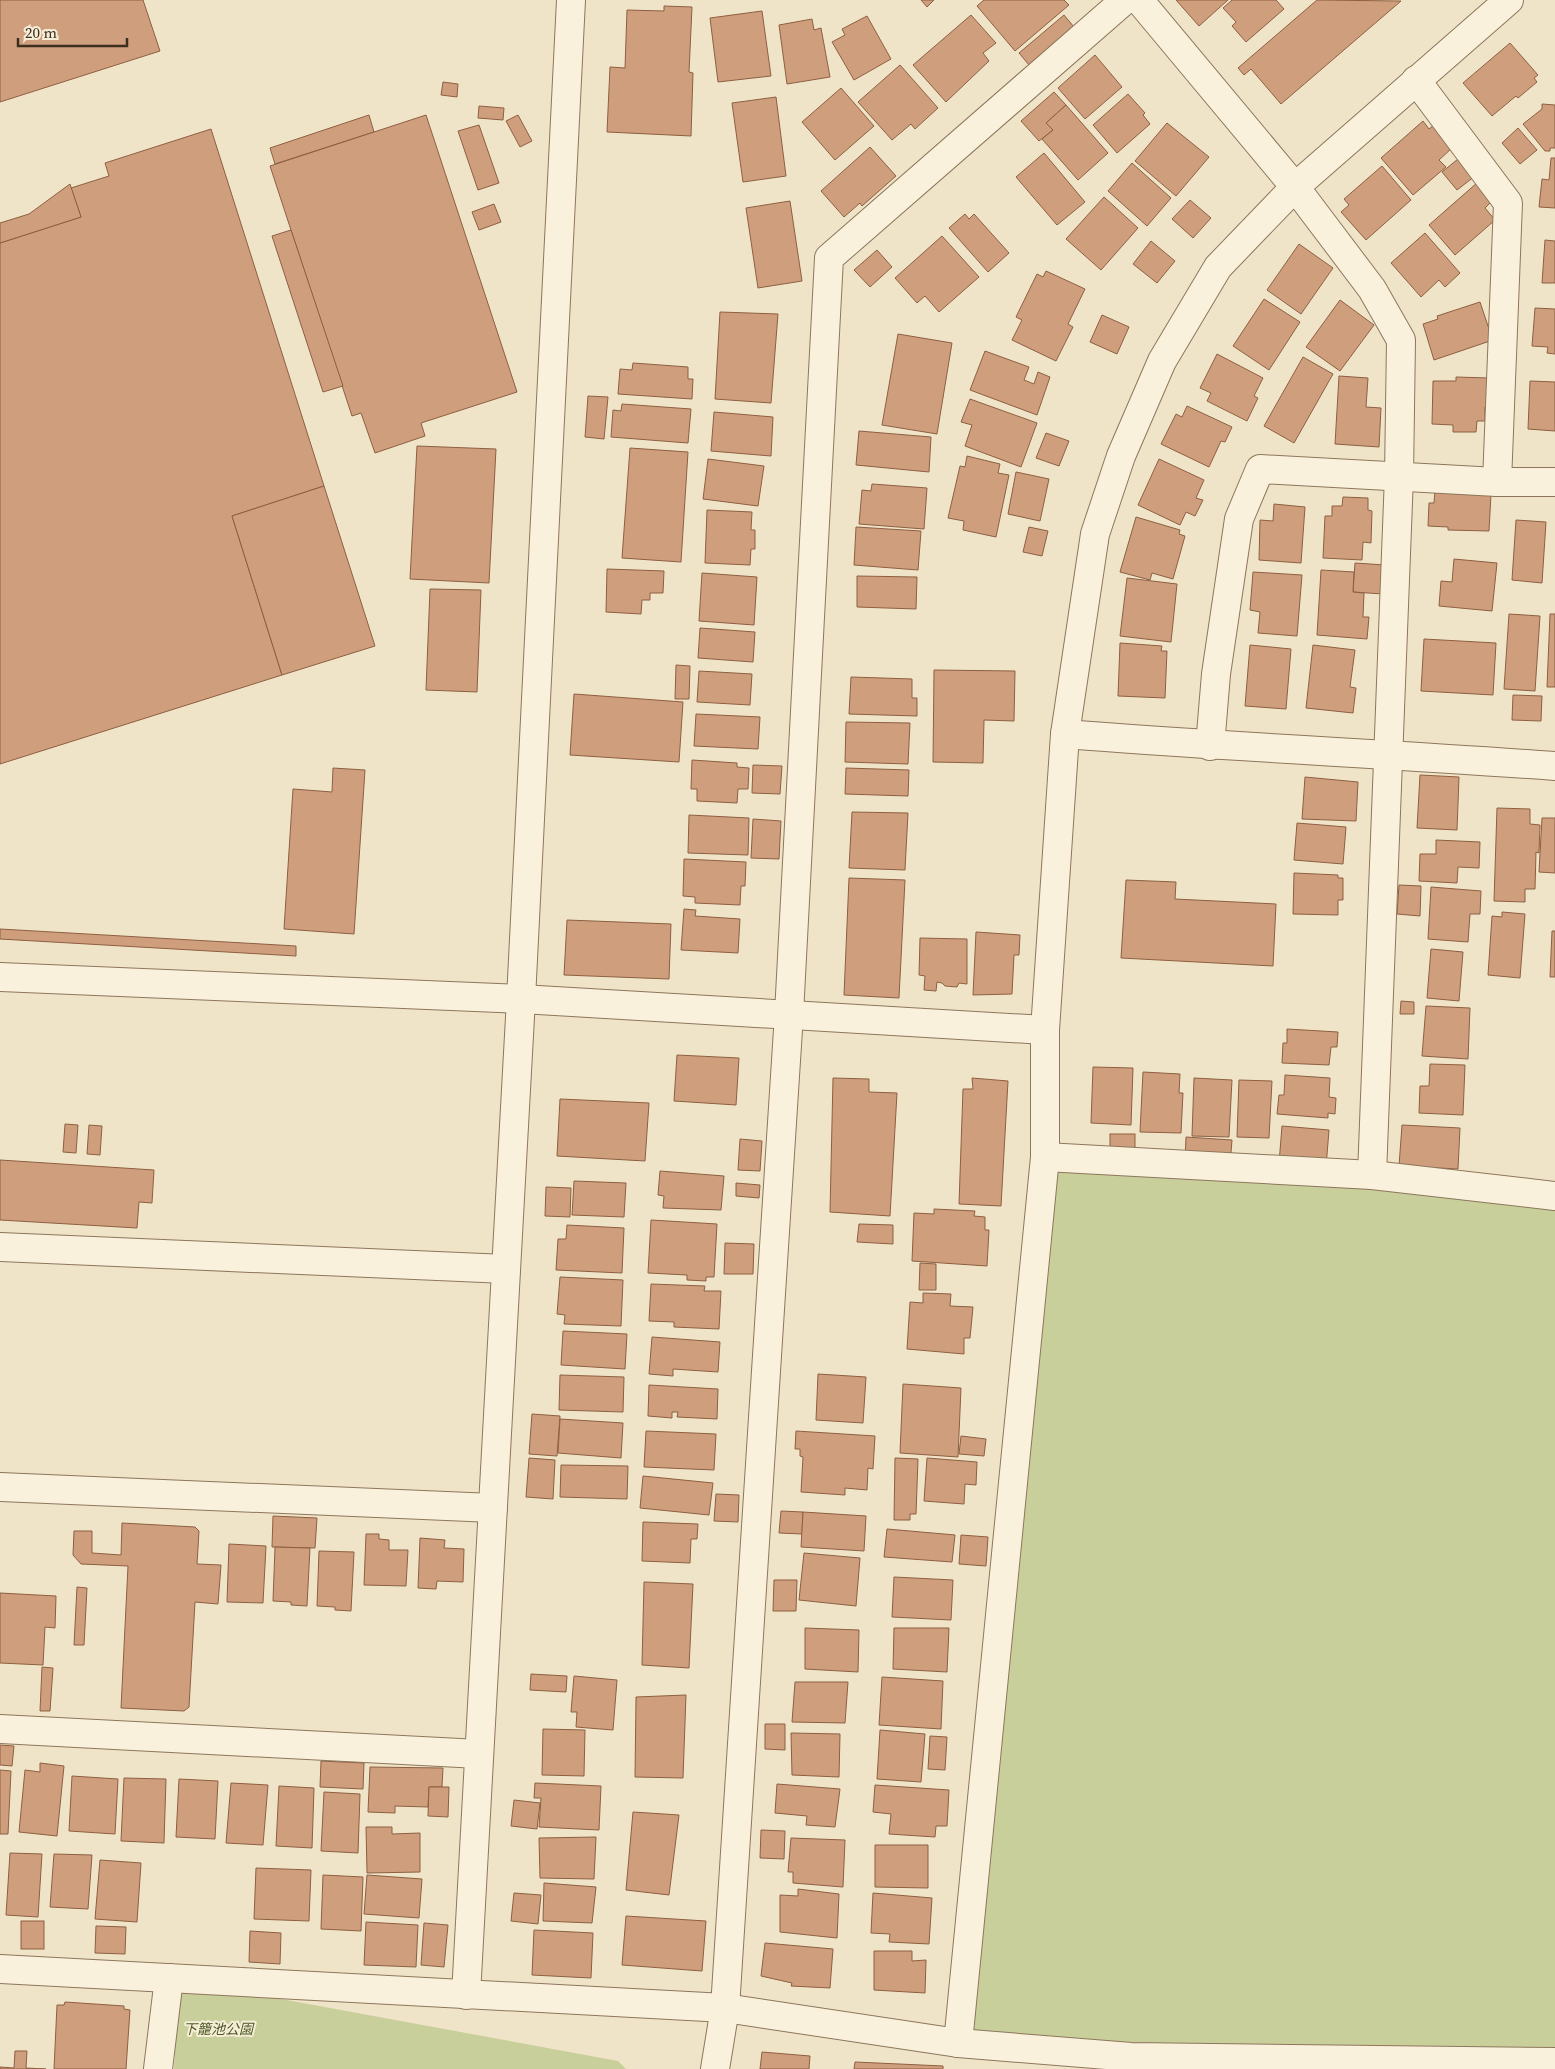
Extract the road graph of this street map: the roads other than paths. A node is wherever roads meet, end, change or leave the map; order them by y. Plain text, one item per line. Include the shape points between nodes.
1 (571, 0) edge
2 (1126, 0) edge
3 (1139, 0) edge
4 (1509, 0) edge
5 (1416, 80) junction
6 (1295, 187) junction
7 (1399, 476) junction
8 (1498, 482) junction
9 (1555, 482) edge
10 (1065, 734) junction
11 (1210, 746) junction
12 (1388, 754) junction
13 (1555, 766) edge
14 (0, 978) edge
15 (520, 999) junction
16 (789, 1014) junction
17 (1045, 1030) junction
18 (1045, 1157) junction
19 (1372, 1175) junction
20 (1555, 1196) edge
21 (0, 1247) edge
22 (506, 1269) junction
23 (0, 1487) edge
24 (493, 1508) junction
25 (0, 1729) edge
26 (479, 1754) junction
27 (0, 1969) edge
28 (169, 1978) junction
29 (466, 1995) junction
30 (725, 2008) junction
31 (958, 2043) junction
32 (1555, 2062) edge
33 (158, 2069) edge
34 (715, 2069) edge

1 - 15 street
2 - 16 street via 829,258
3 - 6 street
4 - 5 street
5 - 6 street
5 - 8 street via 1508,204
6 - 7 street via 1372,289 1401,340
6 - 10 street via 1218,267 1162,361 1121,456 1095,534
7 - 8 street
7 - 11 street via 1260,469 1239,519 1219,655
7 - 12 street
8 - 9 street
10 - 11 street
10 - 17 street
11 - 12 street
12 - 13 street
12 - 19 street
14 - 15 street
15 - 16 street
15 - 22 street
16 - 17 street
16 - 30 street
17 - 18 street
18 - 19 street
18 - 31 street
19 - 20 street
21 - 22 street
22 - 24 street
23 - 24 street
24 - 26 street
25 - 26 street
26 - 29 street
27 - 28 street
28 - 29 street
28 - 33 street
29 - 30 street
30 - 31 street
30 - 34 street
31 - 32 street via 1131,2057

